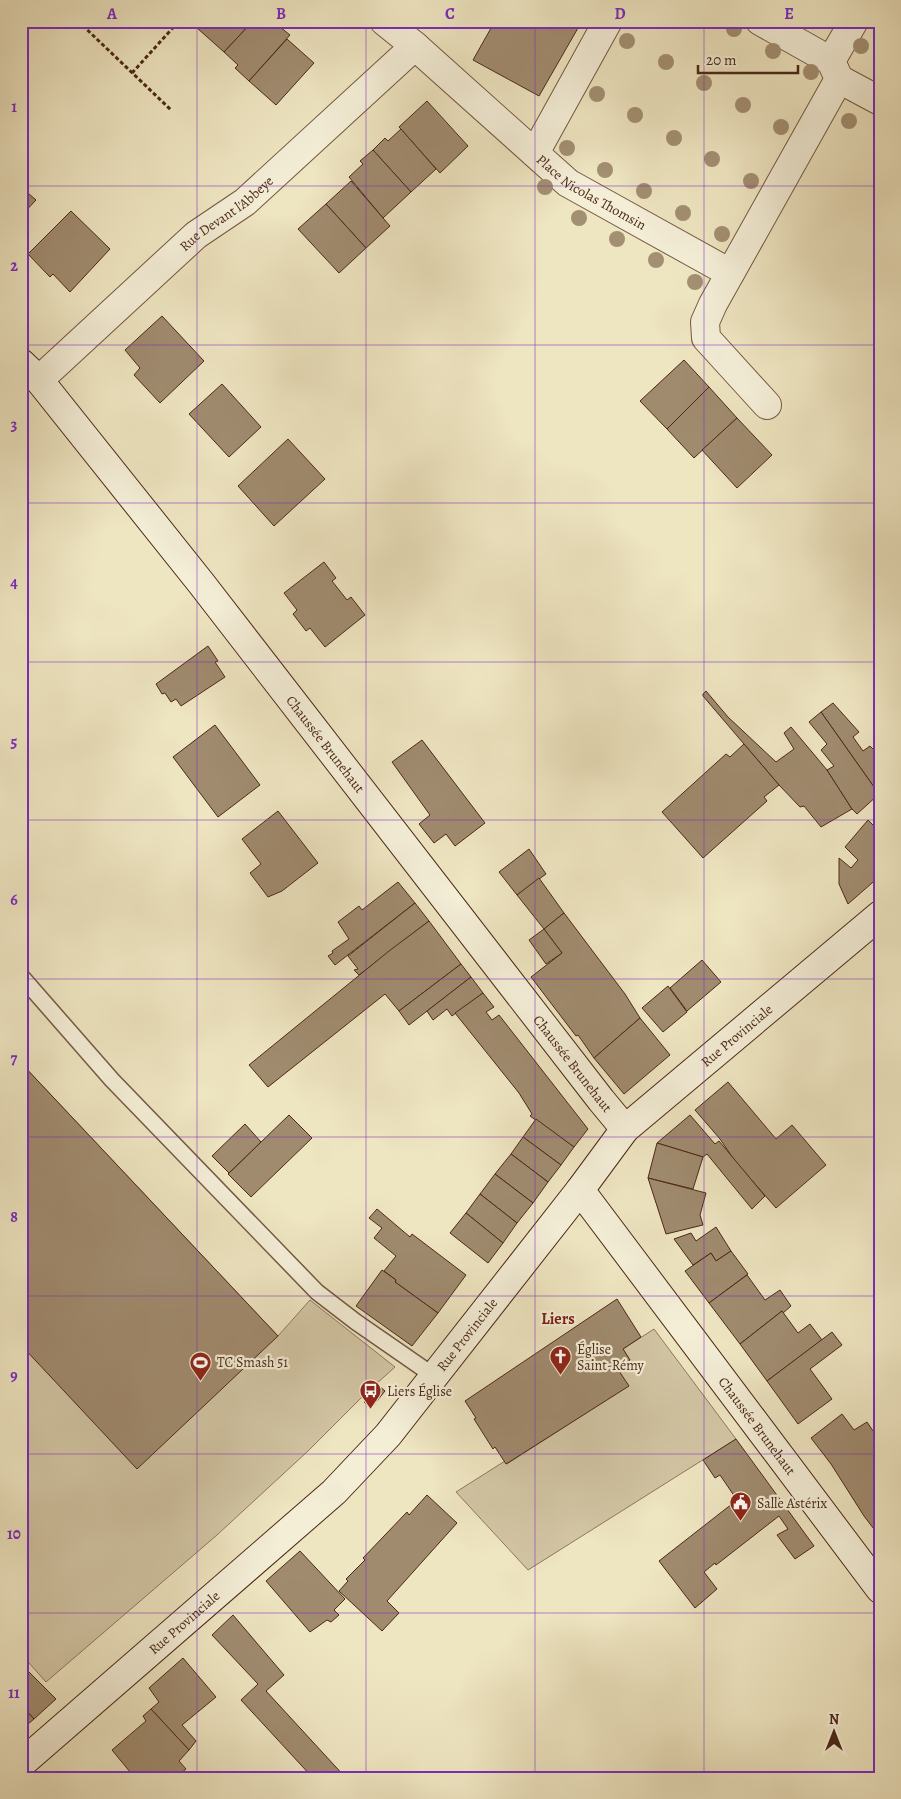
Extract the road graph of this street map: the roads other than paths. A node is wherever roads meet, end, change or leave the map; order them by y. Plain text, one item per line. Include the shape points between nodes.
1 (384, 21) edge
2 (608, 21) edge
3 (760, 21) edge
4 (854, 21) edge
5 (414, 46) junction
6 (835, 70) junction
7 (880, 101) edge
8 (535, 153) junction
9 (730, 273) junction
10 (30, 372) edge
11 (767, 405) dead end
12 (880, 915) edge
13 (21, 976) edge
14 (625, 1129) junction
15 (580, 1190) junction
16 (434, 1376) junction
17 (880, 1589) edge
18 (21, 1764) edge

1 - 5 street
2 - 8 street, Place Nicolas Thomsin
3 - 6 street
4 - 6 street
5 - 8 street
5 - 10 street, Rue Devant l'Abbeye via 245,202 196,235
6 - 7 street
6 - 9 street
8 - 9 street, Place Nicolas Thomsin via 568,183
9 - 11 street via 705,322 706,338
10 - 14 street, Chaussée Brunehaut via 201,583
12 - 14 street, Rue Provinciale
13 - 16 lane via 112,1080 317,1292
14 - 15 street, Rue Provinciale
15 - 16 street, Rue Provinciale
15 - 17 street, Chaussée Brunehaut
16 - 18 street, Rue Provinciale via 388,1435 334,1492

